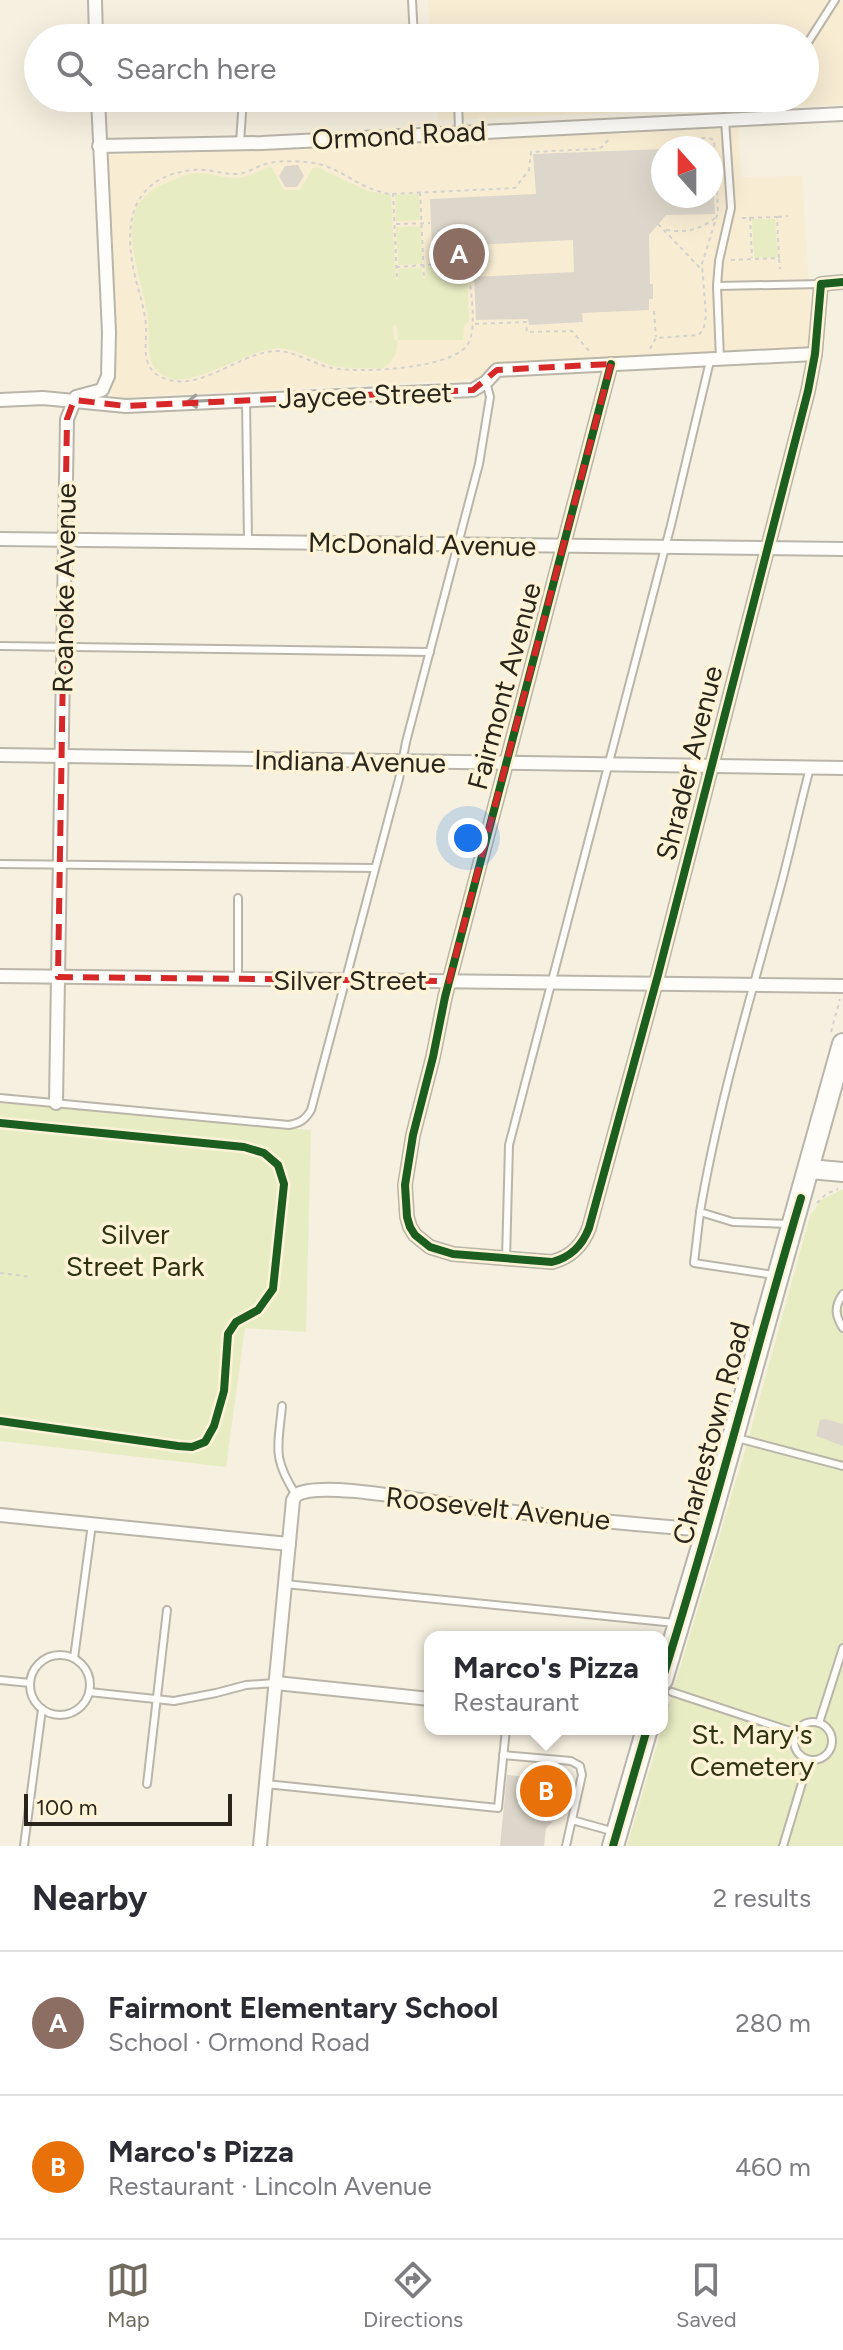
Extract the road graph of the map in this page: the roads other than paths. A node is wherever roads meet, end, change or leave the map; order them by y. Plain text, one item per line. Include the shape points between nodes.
1 (95, 0) edge
2 (412, 0) edge
3 (833, 1) edge
4 (96, 24) edge
5 (413, 24) edge
6 (819, 24) edge
7 (98, 112) edge
8 (242, 112) edge
9 (458, 112) edge
10 (843, 114) edge
11 (725, 120) junction
12 (459, 132) junction
13 (240, 143) junction
14 (99, 146) junction
15 (843, 282) edge
16 (821, 284) junction
17 (717, 286) junction
18 (815, 354) junction
19 (715, 359) junction
20 (611, 364) junction
21 (486, 382) junction
22 (246, 399) junction
23 (0, 400) edge
24 (74, 400) junction
25 (0, 539) edge
26 (65, 539) junction
27 (248, 541) junction
28 (459, 544) junction
29 (563, 545) junction
30 (664, 547) junction
31 (767, 549) junction
32 (843, 549) edge
33 (0, 646) edge
34 (63, 646) junction
35 (430, 652) junction
36 (0, 755) edge
37 (62, 756) junction
38 (402, 761) junction
39 (507, 763) junction
40 (608, 765) junction
41 (710, 766) junction
42 (810, 768) junction
43 (843, 768) edge
44 (0, 864) edge
45 (60, 865) junction
46 (374, 868) junction
47 (238, 898) dead end
48 (0, 976) edge
49 (58, 977) junction
50 (238, 979) junction
51 (344, 980) junction
52 (449, 981) junction
53 (553, 983) junction
54 (655, 984) junction
55 (753, 985) junction
56 (843, 986) edge
57 (843, 1044) edge
58 (0, 1098) edge
59 (56, 1103) junction
60 (809, 1169) junction
61 (843, 1172) edge
62 (700, 1212) junction
63 (793, 1224) junction
64 (506, 1259) junction
65 (778, 1275) junction
66 (843, 1294) edge
67 (843, 1328) edge
68 (282, 1406) dead end
69 (734, 1436) junction
70 (843, 1466) edge
71 (294, 1498) junction
72 (0, 1515) edge
73 (92, 1524) junction
74 (707, 1530) junction
75 (289, 1544) junction
76 (285, 1584) junction
77 (167, 1610) dead end
78 (680, 1623) junction
79 (843, 1648) edge
80 (74, 1658) junction
81 (0, 1680) edge
82 (668, 1681) edge
83 (30, 1683) junction
84 (276, 1683) junction
85 (668, 1686) edge
86 (89, 1692) junction
87 (424, 1698) edge
88 (159, 1699) junction
89 (42, 1709) junction
90 (819, 1723) junction
91 (796, 1733) junction
92 (505, 1735) edge
93 (645, 1735) edge
94 (503, 1755) junction
95 (809, 1760) junction
96 (147, 1784) dead end
97 (266, 1784) junction
98 (572, 1820) junction
99 (615, 1839) edge
100 (24, 1846) edge
101 (260, 1846) edge
102 (566, 1846) edge
103 (783, 1846) edge

1 - 4 street
2 - 5 lane
3 - 6 lane
7 - 14 street
8 - 13 lane
9 - 12 lane
10 - 11 street, Ormond Road
11 - 12 street, Ormond Road
11 - 17 lane via 729,218
12 - 13 street, Ormond Road
13 - 14 street, Ormond Road
14 - 24 street via 108,376 102,390
15 - 16 street
16 - 17 lane
16 - 18 street, Shrader Avenue
17 - 19 lane
18 - 19 street, Jaycee Street
18 - 31 street, Shrader Avenue
19 - 20 street, Jaycee Street
19 - 30 lane
20 - 21 street, Jaycee Street via 497,370
20 - 29 street, Fairmont Avenue
21 - 22 street, Jaycee Street via 473,390
21 - 28 lane via 486,432
22 -> 24 street, Jaycee Street via 126,406
22 - 27 lane
23 - 24 street, Jaycee Street
24 - 26 street, Roanoke Avenue via 67,419
25 - 26 street, McDonald Avenue
26 - 27 street, McDonald Avenue
26 - 34 street, Roanoke Avenue
27 - 28 street, McDonald Avenue
28 - 29 street, McDonald Avenue
28 - 35 lane
29 - 30 street, McDonald Avenue
29 - 39 street, Fairmont Avenue
30 - 31 street, McDonald Avenue
30 - 40 lane
31 - 32 street, McDonald Avenue
31 - 41 street, Shrader Avenue
33 - 34 lane
34 - 35 lane
34 - 37 street, Roanoke Avenue
35 - 38 lane
36 - 37 street, Indiana Avenue
37 - 38 street, Indiana Avenue
37 - 45 street, Roanoke Avenue
38 - 39 street, Indiana Avenue
38 - 46 lane
39 - 40 street, Indiana Avenue
39 - 52 street, Fairmont Avenue
40 - 41 street, Indiana Avenue
40 - 53 lane
41 - 42 street, Indiana Avenue
41 - 54 street, Shrader Avenue
42 - 43 street, Indiana Avenue
42 - 55 lane
44 - 45 lane
45 - 46 lane
45 - 49 street, Roanoke Avenue
46 - 51 lane
47 - 50 lane
48 - 49 street, Silver Street
49 - 50 street, Silver Street
49 - 59 street, Roanoke Avenue
50 - 51 street, Silver Street
51 - 52 street, Silver Street
51 - 59 lane via 311,1110 301,1123
52 - 53 street, Silver Street
52 - 64 street, Fairmont Avenue via 413,1135 405,1185 407,1217 415,1235 430,1247
53 - 54 street, Silver Street
53 - 64 lane via 509,1145
54 - 55 street, Silver Street
54 - 64 street, Shrader Avenue via 599,1197 579,1247 552,1262
55 - 56 street, Silver Street
55 - 62 lane
57 - 60 main road, Charlestown Road
58 - 59 lane
60 - 61 main road
60 - 63 main road, Charlestown Road
62 - 63 lane via 733,1222
62 - 65 lane via 694,1263
63 - 65 main road, Charlestown Road
65 - 69 main road, Charlestown Road
66 - 67 lane via 836,1311
68 - 71 lane via 278,1458
69 - 70 lane
69 - 74 main road, Charlestown Road
71 - 74 street, Roosevelt Avenue via 316,1489
71 - 75 street
72 - 73 street
73 - 75 street
73 - 80 lane
74 - 78 main road, Charlestown Road
75 - 76 street
76 - 78 lane
76 - 84 street
77 - 88 lane
78 - 82 main road, Charlestown Road
79 - 90 lane
80 - 83 lane via 45,1659
80 - 86 lane via 87,1672
81 - 83 lane
83 - 89 lane via 30,1693
84 - 87 street
84 - 88 lane via 174,1701
84 - 97 street
85 - 91 lane
86 - 88 lane
86 - 89 lane via 70,1713
88 - 96 lane
89 - 100 lane
90 - 91 lane via 808,1723
90 - 95 lane via 832,1736 831,1749 822,1758
91 - 95 lane via 796,1750
92 - 94 lane
93 - 99 main road
94 - 97 lane via 498,1808
94 - 98 lane via 580,1766
95 - 103 lane
97 - 101 street
98 - 99 lane
98 - 102 lane

